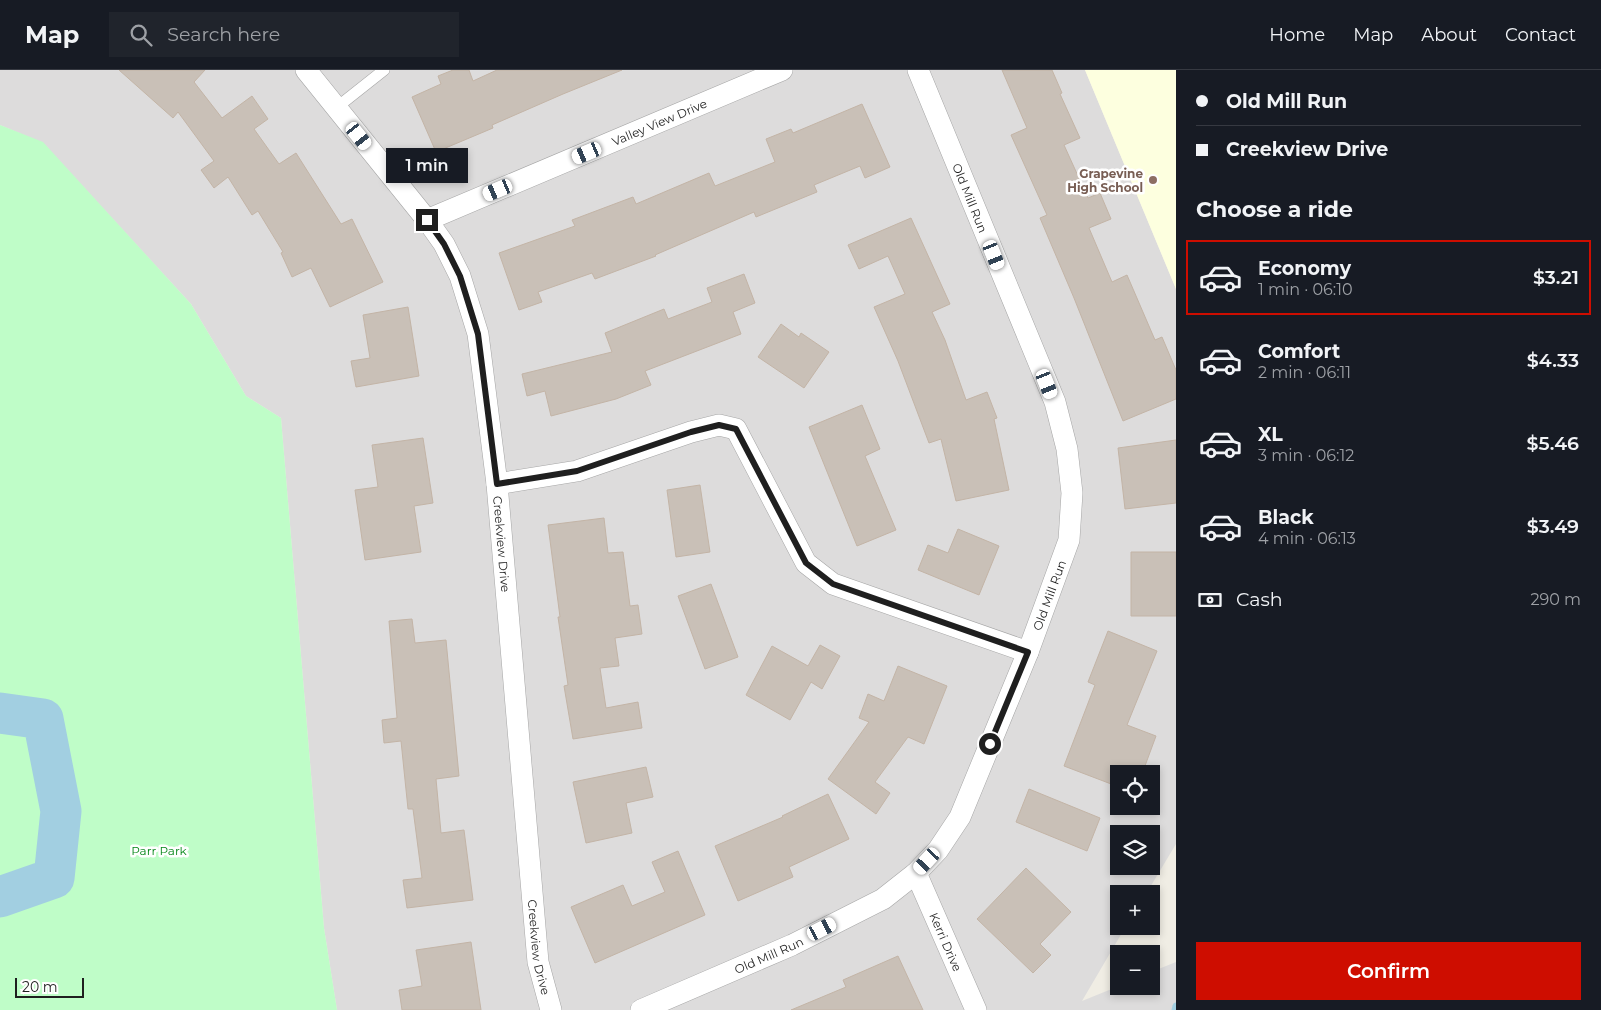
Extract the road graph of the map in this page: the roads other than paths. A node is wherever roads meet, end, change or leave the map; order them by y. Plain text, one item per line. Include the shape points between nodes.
1 (306, 70) edge
2 (384, 70) edge
3 (782, 70) edge
4 (918, 70) edge
5 (336, 108) junction
6 (427, 220) junction
7 (497, 484) junction
8 (1028, 652) junction
9 (916, 873) junction
10 (551, 1010) edge
11 (641, 1010) edge
12 (976, 1010) edge

1 - 5 street, Creekview Drive
2 - 5 lane
3 - 6 street, Valley View Drive
4 - 8 street, Old Mill Run via 1055,402 1068,449 1072,493 1069,540
5 - 6 street, Creekview Drive
6 - 7 street, Creekview Drive via 460,276 478,334
7 - 8 street via 577,471 719,425 736,429 806,563 833,584
7 - 10 street, Creekview Drive via 538,962
8 - 9 street, Old Mill Run via 960,817 938,850
9 - 11 street, Old Mill Run via 884,899 792,945
9 - 12 street, Kerri Drive

